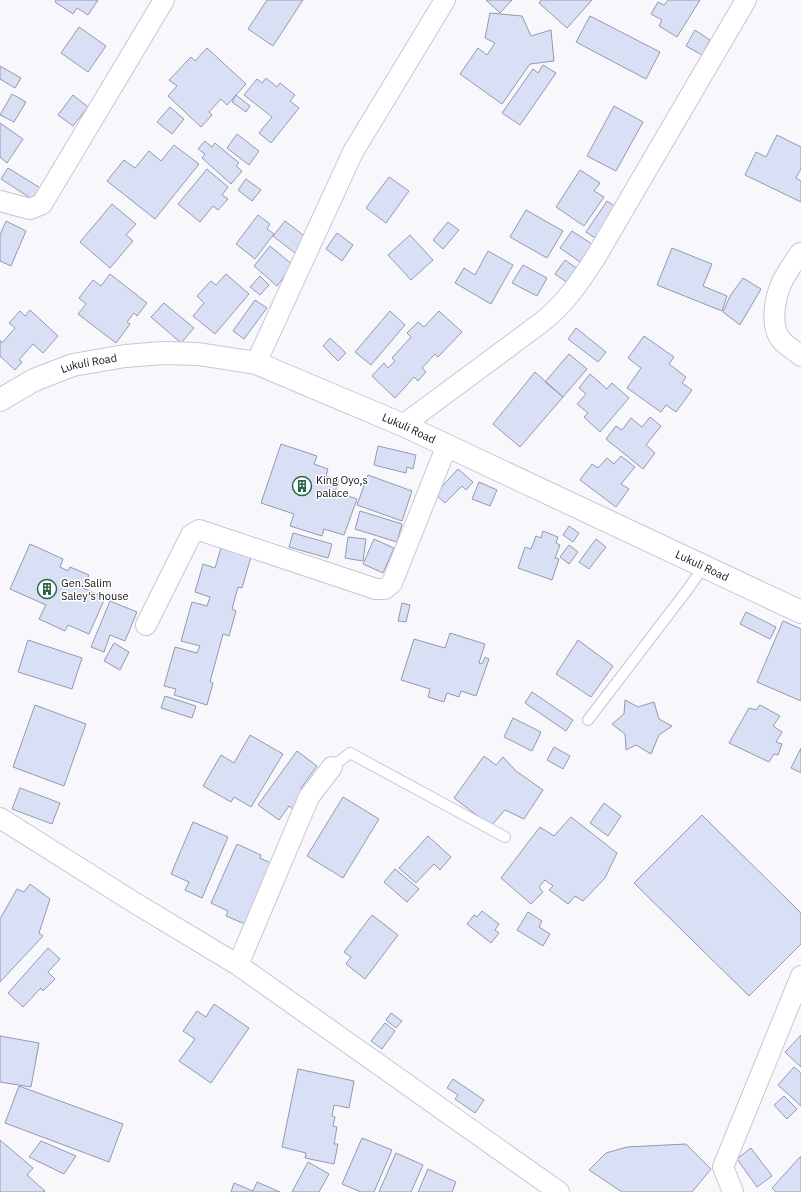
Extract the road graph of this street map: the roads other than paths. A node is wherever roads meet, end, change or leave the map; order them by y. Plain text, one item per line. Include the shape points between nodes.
1 (164, 0) edge
2 (446, 0) edge
3 (746, 0) edge
4 (0, 201) edge
5 (800, 253) dead end
6 (801, 356) edge
7 (256, 363) junction
8 (0, 400) edge
9 (404, 425) junction
10 (447, 445) junction
11 (704, 566) junction
12 (801, 612) edge
13 (146, 625) dead end
14 (588, 720) dead end
15 (332, 767) joint
16 (0, 818) edge
17 (504, 837) dead end
18 (238, 965) junction
19 (801, 976) edge
20 (559, 1192) edge
21 (733, 1192) edge

1 - 4 street via 42,204 30,209
2 - 7 street via 353,152
3 - 9 street via 571,295 558,310
5 - 6 street via 782,282 774,317 776,331 781,340
7 - 8 street, Lukuli Road via 198,354 125,356 73,365 34,380
7 - 9 street, Lukuli Road
9 - 10 street, Lukuli Road
10 - 11 street, Lukuli Road
10 - 13 street via 392,583 385,589 376,589 198,530 191,535
11 - 12 street, Lukuli Road
11 - 14 lane
15 - 17 lane via 350,753
15 - 18 street via 309,797
16 - 18 street
18 - 20 street
19 - 21 street via 723,1167

